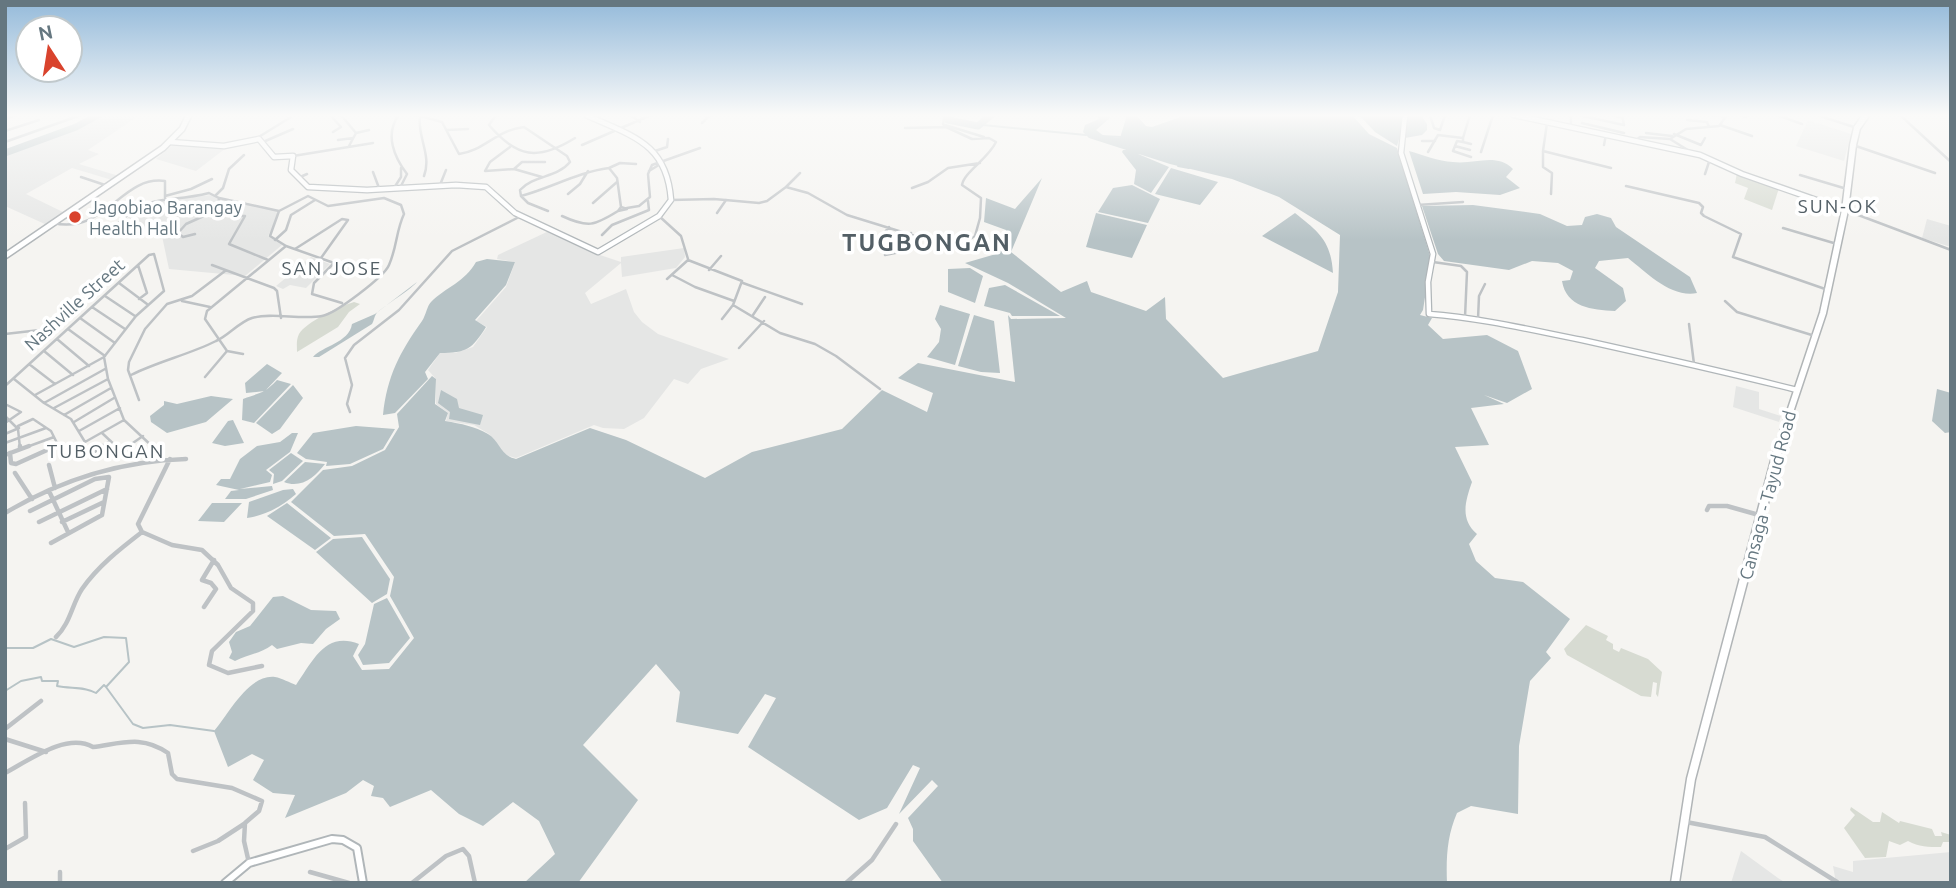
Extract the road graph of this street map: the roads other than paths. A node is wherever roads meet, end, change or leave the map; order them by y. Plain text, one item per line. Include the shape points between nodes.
1 (150, 156) edge
2 (242, 156) edge
3 (293, 156) edge
4 (398, 156) edge
5 (426, 156) edge
6 (498, 156) edge
7 (567, 156) edge
8 (657, 156) edge
9 (675, 156) edge
10 (988, 156) edge
11 (1402, 156) edge
12 (1544, 156) edge
13 (1565, 156) edge
14 (1703, 156) edge
15 (1851, 156) edge
16 (1887, 156) edge
17 (1710, 159) junction
18 (545, 162) dead end
19 (659, 162) junction
20 (980, 163) junction
21 (636, 164) dead end
22 (401, 168) junction
23 (609, 168) junction
24 (1611, 168) dead end
25 (514, 169) junction
26 (446, 170) dead end
27 (588, 171) junction
28 (373, 172) dead end
29 (800, 173) dead end
30 (1935, 173) dead end
31 (307, 174) dead end
32 (1705, 174) dead end
33 (1800, 175) dead end
34 (406, 176) junction
35 (424, 176) dead end
36 (81, 177) dead end
37 (401, 177) junction
38 (543, 177) junction
39 (298, 178) junction
40 (212, 179) dead end
41 (572, 179) junction
42 (617, 182) junction
43 (580, 184) junction
44 (440, 185) junction
45 (108, 186) junction
46 (1626, 186) dead end
47 (786, 187) junction
48 (379, 188) junction
49 (397, 188) junction
50 (912, 188) dead end
51 (1847, 188) junction
52 (606, 192) junction
53 (617, 193) junction
54 (568, 194) dead end
55 (1550, 194) dead end
56 (165, 196) junction
57 (521, 196) junction
58 (217, 197) junction
59 (315, 200) junction
60 (671, 200) junction
61 (726, 200) junction
62 (648, 201) junction
63 (1463, 202) dead end
64 (593, 203) dead end
65 (1417, 205) junction
66 (619, 209) junction
67 (1845, 210) junction
68 (279, 211) junction
69 (548, 211) dead end
70 (217, 212) junction
71 (717, 213) dead end
72 (521, 215) junction
73 (562, 216) dead end
74 (659, 216) junction
75 (53, 223) junction
76 (116, 225) dead end
77 (889, 227) junction
78 (1783, 228) dead end
79 (195, 233) dead end
80 (911, 233) junction
81 (602, 235) dead end
82 (881, 237) dead end
83 (275, 240) junction
84 (1837, 244) junction
85 (286, 246) junction
86 (5, 247) edge
87 (295, 249) junction
88 (14, 250) junction
89 (1951, 250) edge
90 (885, 255) dead end
91 (5, 256) edge
92 (721, 256) dead end
93 (321, 258) junction
94 (268, 260) junction
95 (688, 260) junction
96 (1433, 262) junction
97 (138, 265) junction
98 (212, 265) dead end
99 (709, 270) junction
100 (225, 271) junction
101 (673, 275) junction
102 (245, 278) junction
103 (667, 279) dead end
104 (119, 283) junction
105 (743, 283) junction
106 (1485, 284) dead end
107 (1828, 290) junction
108 (105, 296) junction
109 (765, 297) dead end
110 (139, 299) junction
111 (181, 300) junction
112 (1725, 300) dead end
113 (342, 303) junction
114 (734, 303) junction
115 (147, 304) junction
116 (802, 304) dead end
117 (92, 307) junction
118 (210, 307) junction
119 (753, 315) junction
120 (136, 316) junction
121 (1465, 317) junction
122 (80, 318) junction
123 (281, 318) junction
124 (722, 319) dead end
125 (1478, 319) junction
126 (764, 321) junction
127 (1689, 324) dead end
128 (68, 329) junction
129 (125, 329) junction
130 (40, 330) dead end
131 (5, 334) edge
132 (1815, 336) junction
133 (57, 339) junction
134 (219, 340) junction
135 (115, 343) junction
136 (739, 348) dead end
137 (44, 351) junction
138 (226, 351) junction
139 (243, 354) dead end
140 (104, 357) junction
141 (29, 364) junction
142 (1694, 364) junction
143 (89, 366) junction
144 (105, 369) junction
145 (131, 374) junction
146 (73, 375) junction
147 (205, 377) dead end
148 (14, 379) junction
149 (108, 379) junction
150 (55, 384) junction
151 (5, 386) edge
152 (111, 388) junction
153 (880, 389) dead end
154 (1797, 390) junction
155 (35, 395) junction
156 (114, 398) junction
157 (139, 400) dead end
158 (44, 403) junction
159 (5, 404) edge
160 (120, 408) junction
161 (54, 409) junction
162 (350, 412) dead end
163 (64, 415) junction
164 (5, 416) edge
165 (12, 419) junction
166 (124, 421) junction
167 (73, 422) junction
168 (5, 423) edge
169 (19, 427) junction
170 (46, 428) junction
171 (79, 432) junction
172 (102, 433) junction
173 (5, 434) edge
174 (143, 436) junction
175 (21, 437) junction
176 (54, 437) junction
177 (110, 441) junction
178 (5, 443) edge
179 (128, 447) junction
180 (153, 447) dead end
181 (118, 448) junction
182 (20, 449) junction
183 (91, 453) dead end
184 (8, 454) edge
185 (124, 454) junction
186 (170, 459) junction
187 (186, 459) dead end
188 (130, 463) junction
189 (48, 465) dead end
190 (15, 473) dead end
191 (55, 488) junction
192 (107, 489) junction
193 (49, 492) junction
194 (32, 499) junction
195 (52, 499) junction
196 (104, 502) junction
197 (1707, 510) dead end
198 (30, 511) dead end
199 (57, 512) junction
200 (5, 513) edge
201 (1759, 515) junction
202 (39, 522) dead end
203 (62, 522) junction
204 (68, 532) junction
205 (142, 532) junction
206 (51, 543) dead end
207 (214, 560) junction
208 (204, 607) dead end
209 (55, 637) dead end
210 (262, 666) dead end
211 (41, 701) dead end
212 (5, 729) edge
213 (5, 739) edge
214 (46, 752) junction
215 (5, 773) edge
216 (24, 803) dead end
217 (1684, 821) junction
218 (245, 823) junction
219 (896, 824) dead end
220 (5, 849) edge
221 (194, 851) dead end
222 (249, 863) junction
223 (60, 872) dead end
224 (310, 872) dead end
225 (1673, 881) edge
226 (1837, 881) edge
227 (60, 883) edge
228 (225, 883) edge
229 (349, 883) edge
230 (363, 883) edge
231 (412, 883) edge
232 (475, 883) edge
233 (846, 883) edge

1 - 45 main road
2 - 58 street via 223,177
3 - 39 street via 290,168
4 - 22 street
5 - 35 street via 429,165
6 - 25 street via 484,169 487,172
7 - 38 street via 569,165
8 - 19 street
9 - 19 street
10 - 20 street
11 - 65 street
12 - 55 street via 1543,167 1552,173
13 - 24 street
14 - 17 street
15 - 51 highway, Cansaga - Tayud Road
16 - 30 street
17 - 32 street
17 - 67 street
18 - 25 street via 522,162
19 - 60 street
19 - 62 street via 649,171
20 - 50 street via 948,168
20 - 80 street via 962,182 981,198 975,236 954,248
21 - 23 street
22 - 34 street
22 - 37 street
23 - 27 street
23 - 42 street
25 - 38 street
26 - 44 street
27 - 41 street
27 - 43 street
28 - 48 street
29 - 47 street
31 - 39 street
33 - 51 street
34 - 37 street
34 - 49 street
36 - 45 street
37 - 49 street
38 - 57 street via 522,186
39 - 48 street via 308,187
40 - 56 street
41 - 43 street
41 - 57 street
42 - 52 street
42 - 53 street
43 - 54 street
44 - 49 street
44 - 72 street via 486,187
45 - 75 main road
46 - 107 street via 1703,205 1704,216 1741,234 1733,257
47 - 61 street via 764,202
47 - 77 street via 808,193 847,215
48 - 49 street
51 - 67 highway, Cansaga - Tayud Road
52 - 53 street
52 - 64 street
53 - 66 street
56 - 58 street via 182,200 209,193
56 - 75 street via 164,180 152,181 86,223 74,227
56 - 76 street via 133,209
57 - 69 street
58 - 68 street
58 - 70 street
59 - 68 street via 304,197
59 - 83 street via 291,215 286,230
59 - 113 street via 327,206 388,199 397,200 404,209 391,264
60 - 61 street
60 - 74 street
61 - 71 street
62 - 66 street
62 - 81 street via 649,210 612,225
63 - 65 street
65 - 96 street
66 - 73 street via 600,222 583,226
67 - 84 highway, Cansaga - Tayud Road
67 - 89 street
68 - 83 street via 270,236
70 - 79 street via 186,224 178,233 183,237
70 - 94 street via 245,216 229,244
72 - 74 street via 598,252
72 - 162 street via 452,251 399,310 354,345 345,358 353,379 347,404
74 - 95 street via 681,236
75 - 88 main road
77 - 80 street
77 - 82 street
78 - 84 street
80 - 90 street via 905,251
83 - 85 street
84 - 107 highway, Cansaga - Tayud Road
85 - 87 street
85 - 94 street
86 - 88 street
87 - 93 street
87 - 93 street via 342,219 348,220
88 - 91 main road
92 - 99 street
93 - 113 street via 334,263 314,283 312,294
94 - 102 street
95 - 99 street
95 - 101 street
96 - 121 street via 1461,266 1467,272
96 - 121 street via 1427,310 1440,317
97 - 104 street, Nashville Street
97 - 110 street via 147,292
97 - 115 street, Nashville Street via 154,254 164,290
98 - 100 street
99 - 105 street
100 - 102 street
100 - 111 street
101 - 103 street
101 - 114 street
102 - 118 street
102 - 123 street via 277,291
104 - 108 street, Nashville Street
104 - 110 street
105 - 114 street
105 - 116 street
106 - 125 street via 1479,296
107 - 132 highway, Cansaga - Tayud Road
108 - 117 street, Nashville Street
108 - 120 street
109 - 119 street
110 - 115 street
111 - 118 street
111 - 145 street via 163,307 145,329 129,362
112 - 132 street via 1737,312
113 - 123 street via 320,317
114 - 119 street
114 - 124 street
115 - 120 street
117 - 122 street, Nashville Street
117 - 129 street
118 - 134 street via 205,319
119 - 126 street
120 - 129 street
121 - 125 street
122 - 128 street, Nashville Street
122 - 135 street
123 - 134 street via 252,318
125 - 142 street
126 - 136 street
126 - 153 street via 779,333 836,356
127 - 142 street
128 - 133 street, Nashville Street
128 - 140 street
129 - 135 street
130 - 131 street
132 - 154 highway, Cansaga - Tayud Road
133 - 137 street, Nashville Street
133 - 143 street
134 - 138 street
134 - 145 street
135 - 140 street
137 - 141 street, Nashville Street
137 - 146 street
138 - 139 street
138 - 147 street
140 - 143 street
140 - 144 street
141 - 148 street, Nashville Street
141 - 150 street
142 - 154 street
143 - 146 street
144 - 149 street
144 - 158 street
145 - 157 street
146 - 150 street
148 - 151 street, Nashville Street
148 - 155 street
149 - 152 street
149 - 161 street
150 - 155 street
152 - 156 street
152 - 163 street
154 - 201 highway, Cansaga - Tayud Road
155 - 158 street
156 - 160 street
156 - 167 street
158 - 161 street
159 - 165 street via 21,411
160 - 166 street
160 - 171 street
161 - 163 street
163 - 167 street
164 - 165 street
165 - 168 street
165 - 169 street
166 - 172 street
166 - 174 street
167 - 171 street
169 - 170 street via 33,419
169 - 173 street
169 - 175 street
170 - 175 street
170 - 176 street
171 - 172 street via 84,442
172 - 177 street
174 - 179 street
174 - 180 street
175 - 178 street
175 - 182 street
176 - 182 street
176 - 184 street via 55,449 16,464
177 - 181 street
177 - 183 street
179 - 181 street
179 - 185 street
181 - 185 street via 114,455
182 - 184 street
185 - 188 street
186 - 187 street
186 - 188 street
186 - 205 street via 140,517
188 - 191 street via 97,470
189 - 191 street
190 - 194 street
191 - 193 street
192 - 195 street via 108,475
192 - 196 street
192 - 199 street
193 - 194 street
193 - 195 street
194 - 200 street
195 - 198 street
195 - 199 street
196 - 203 street
196 - 204 street via 102,515
197 - 201 street via 1709,506 1727,506
199 - 202 street
199 - 203 street
201 - 217 highway, Cansaga - Tayud Road
203 - 204 street
204 - 206 street
205 - 207 street via 172,545 202,550
205 - 209 street via 94,573 75,599 67,625
207 - 208 street via 202,580 216,589
207 - 210 street via 230,588 254,606 212,650 209,665 241,674
211 - 212 street
213 - 214 street
214 - 215 street
214 - 218 street via 75,743 93,747 154,743 168,752 177,779 222,785 262,801 259,811
216 - 220 street via 26,837
217 - 225 highway, Cansaga - Tayud Road
217 - 226 street via 1760,835
218 - 221 street
218 - 222 street
219 - 233 street via 872,860
222 - 228 street
222 - 230 street via 332,839 343,840 357,848
223 - 227 street
224 - 229 street
231 - 232 street via 438,861 463,849

